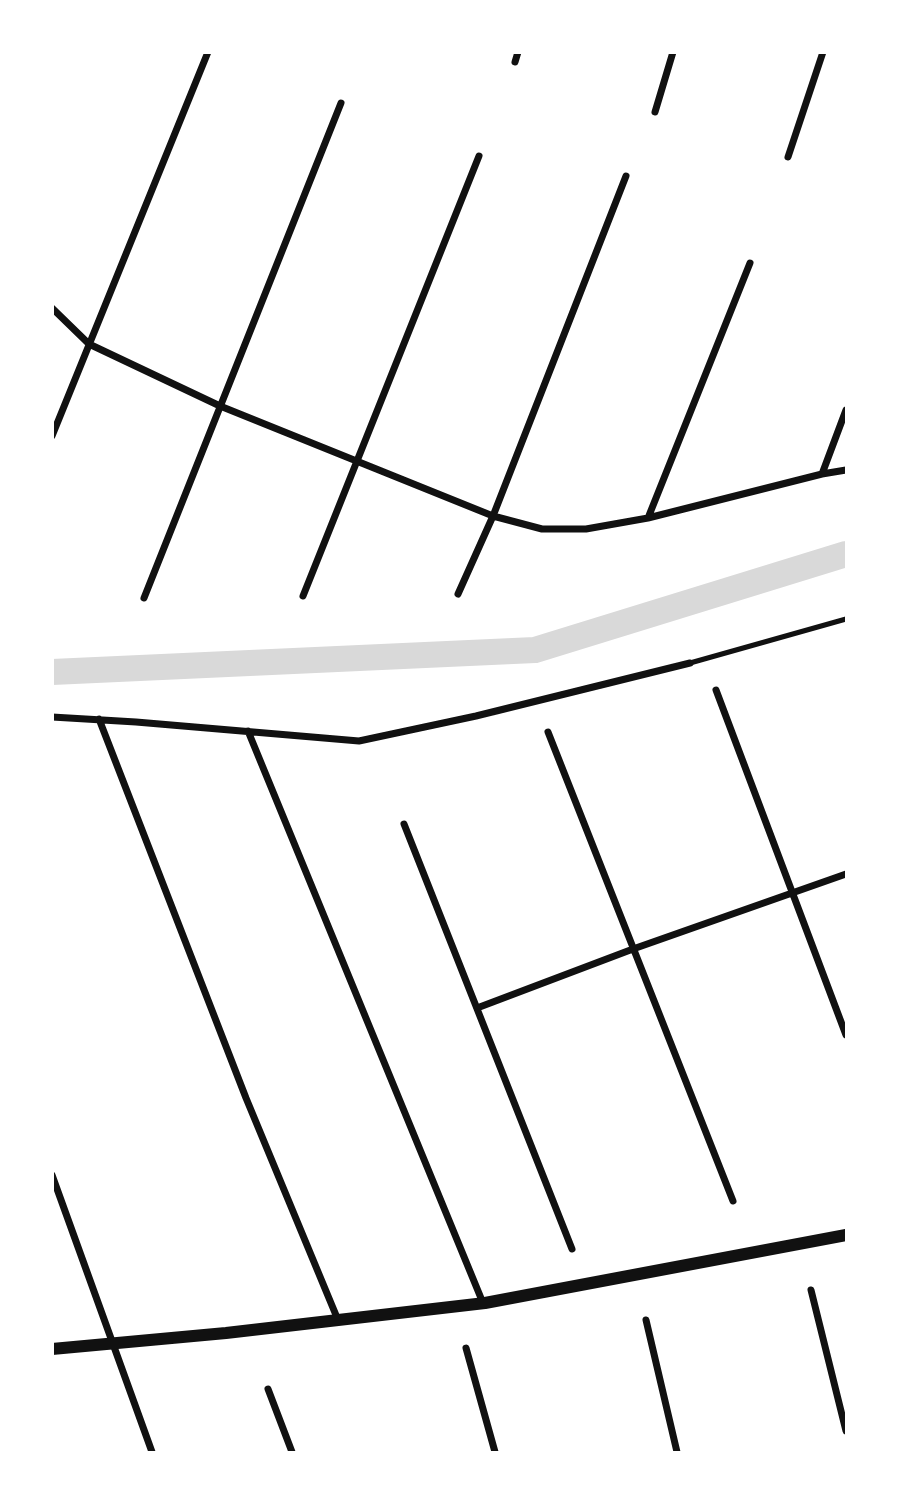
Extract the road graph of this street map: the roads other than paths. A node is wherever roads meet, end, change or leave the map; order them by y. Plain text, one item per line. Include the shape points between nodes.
1 (208, 52) edge
2 (518, 52) edge
3 (673, 52) edge
4 (823, 52) edge
5 (514, 62) dead end
6 (341, 103) dead end
7 (655, 112) dead end
8 (479, 156) dead end
9 (788, 157) dead end
10 (626, 176) dead end
11 (750, 262) dead end
12 (52, 308) edge
13 (89, 344) junction
14 (220, 406) junction
15 (846, 410) edge
16 (52, 436) edge
17 (358, 461) junction
18 (846, 470) edge
19 (822, 474) junction
20 (493, 516) junction
21 (648, 518) junction
22 (458, 594) dead end
23 (303, 596) dead end
24 (144, 598) dead end
25 (846, 619) edge
26 (690, 663) joint
27 (716, 690) dead end
28 (52, 717) edge
29 (99, 719) junction
30 (248, 731) junction
31 (548, 732) dead end
32 (404, 824) dead end
33 (846, 874) edge
34 (793, 893) junction
35 (633, 949) junction
36 (477, 1008) junction
37 (846, 1035) edge
38 (52, 1175) edge
39 (733, 1201) dead end
40 (846, 1235) edge
41 (572, 1249) dead end
42 (811, 1290) dead end
43 (483, 1303) junction
44 (338, 1320) junction
45 (646, 1320) dead end
46 (114, 1343) junction
47 (466, 1348) dead end
48 (52, 1349) edge
49 (268, 1390) dead end
50 (846, 1431) edge
51 (152, 1452) edge
52 (292, 1452) edge
53 (495, 1452) edge
54 (677, 1452) edge

1 - 13 street
2 - 5 street
3 - 7 street
4 - 9 street
6 - 14 street
8 - 17 street
10 - 20 street
11 - 21 street
12 - 13 street
13 - 14 street
13 - 16 street
14 - 17 street
14 - 24 street
15 - 19 street
17 - 20 street
17 - 23 street
18 - 19 street
19 - 21 street
20 - 21 street via 542,529 586,529
20 - 22 street
25 - 26 lane
26 - 30 street via 359,740
27 - 34 street
28 - 29 street
29 - 30 street
29 - 44 street
30 - 43 street
31 - 35 street
32 - 36 street
33 - 34 street
34 - 35 street
34 - 37 street
35 - 36 street
35 - 39 street
36 - 41 street
38 - 46 street
40 - 43 street
42 - 50 street
43 - 44 street
44 - 46 street
45 - 54 street
46 - 48 street
46 - 51 street
47 - 53 street
49 - 52 street

